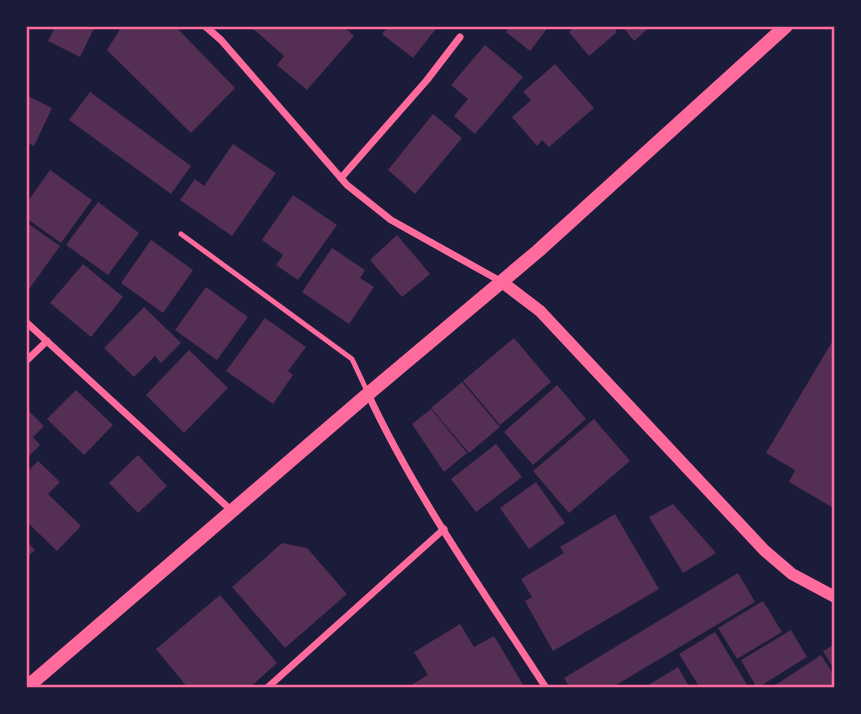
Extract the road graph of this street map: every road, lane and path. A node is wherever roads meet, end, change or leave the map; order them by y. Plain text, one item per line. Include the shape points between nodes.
1 (205, 26) edge
2 (786, 26) edge
3 (460, 37) dead end
4 (341, 178) junction
5 (181, 234) dead end
6 (502, 282) junction
7 (26, 322) edge
8 (47, 341) junction
9 (26, 361) edge
10 (368, 394) junction
11 (232, 511) junction
12 (444, 529) junction
13 (835, 597) edge
14 (26, 688) edge
15 (267, 688) edge
16 (546, 688) edge

1 - 4 street
2 - 6 main road
3 - 4 street
4 - 6 street via 391,220
5 - 10 lane via 352,359
6 - 10 main road
6 - 13 street via 541,310 764,550 792,574
7 - 8 street
8 - 9 street
8 - 11 street
10 - 11 main road
10 - 12 street
11 - 14 main road
12 - 15 street
12 - 16 street

